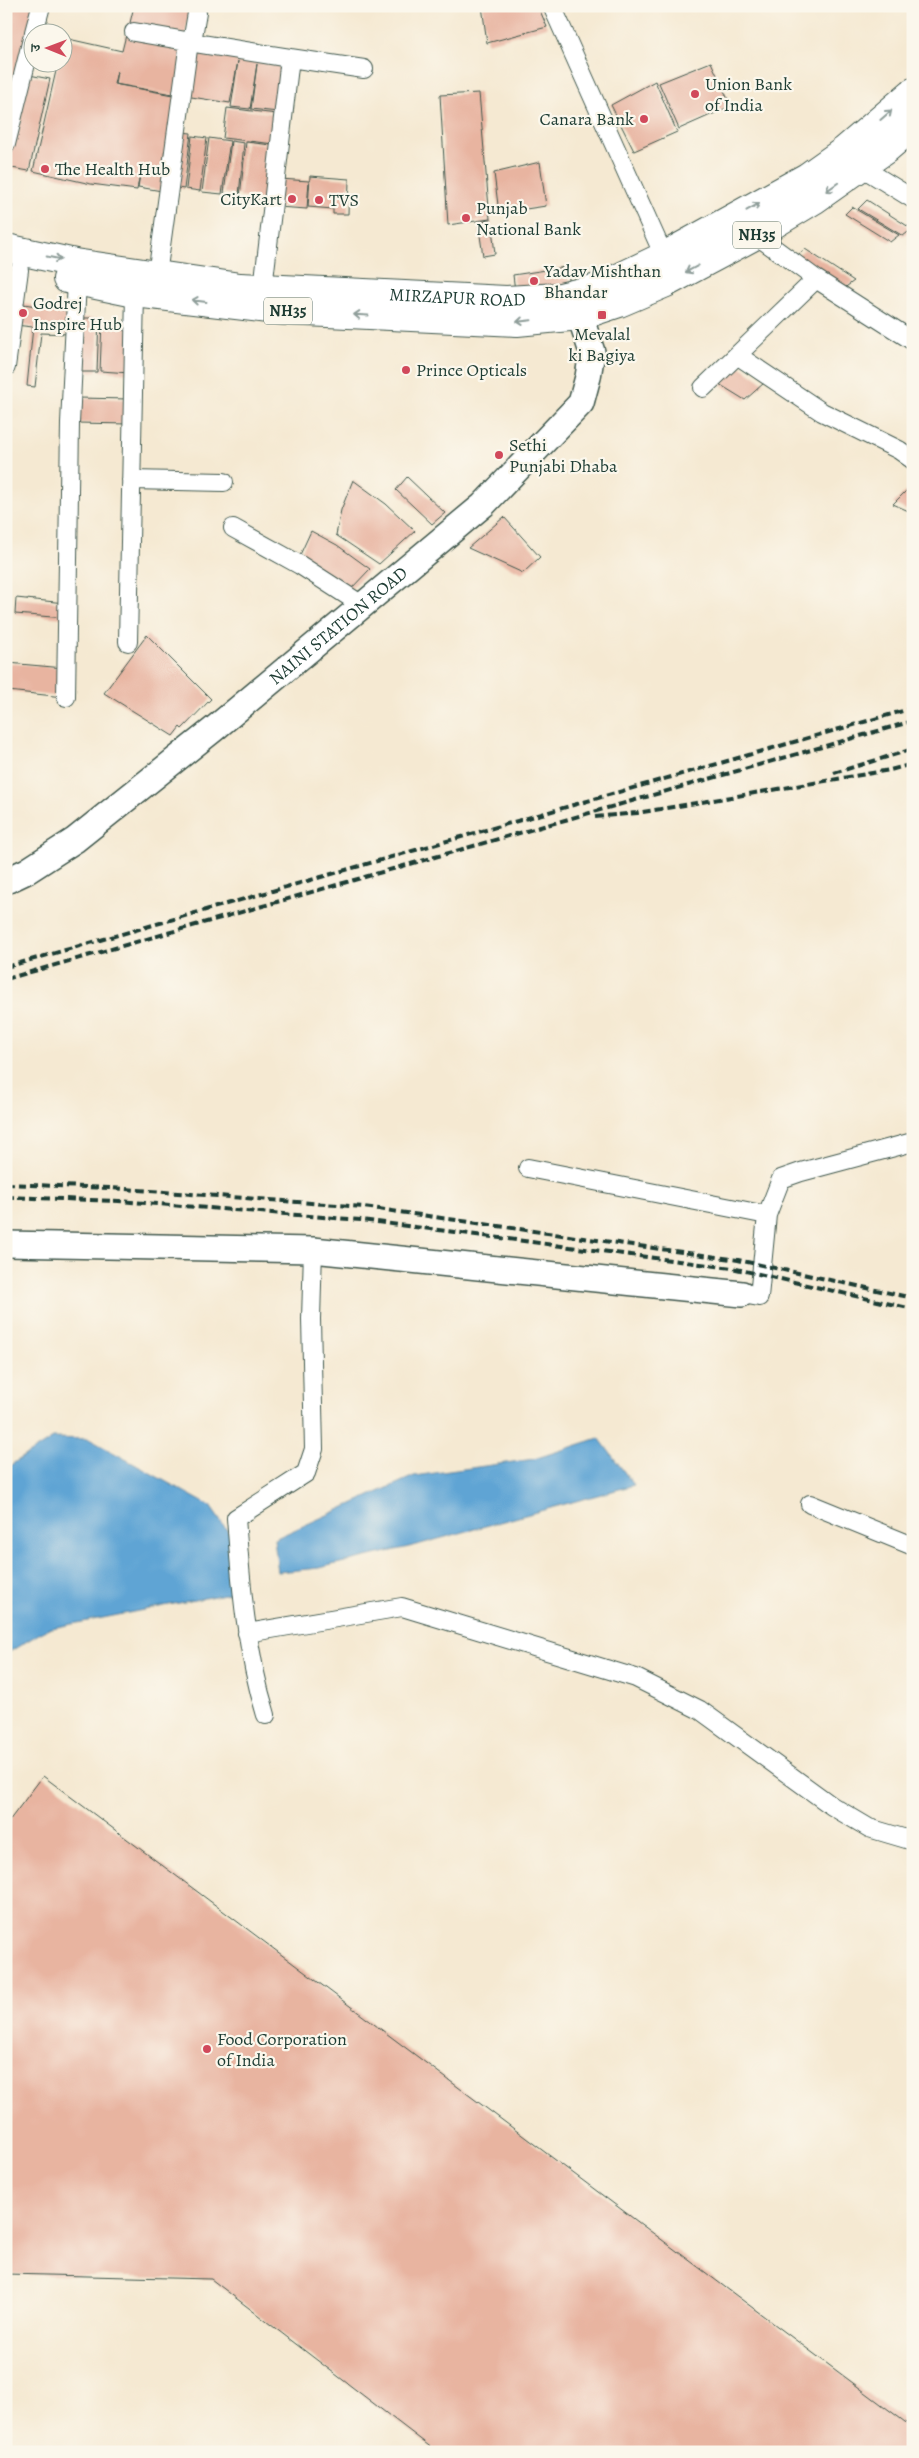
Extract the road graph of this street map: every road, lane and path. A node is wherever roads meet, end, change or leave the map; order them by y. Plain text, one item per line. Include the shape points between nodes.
1 (41, 6) edge
2 (552, 6) edge
3 (197, 13) dead end
4 (37, 22) edge
5 (134, 32) dead end
6 (192, 42) junction
7 (290, 58) junction
8 (364, 69) dead end
9 (24, 72) edge
10 (913, 92) edge
11 (913, 126) edge
12 (6, 144) edge
13 (861, 167) junction
14 (913, 199) edge
15 (756, 235) junction
16 (664, 256) junction
17 (11, 262) edge
18 (157, 275) junction
19 (816, 279) junction
20 (77, 281) junction
21 (263, 288) junction
22 (135, 293) junction
23 (577, 306) junction
24 (913, 341) edge
25 (737, 355) junction
26 (6, 367) edge
27 (703, 388) dead end
28 (913, 460) edge
29 (131, 480) junction
30 (224, 482) dead end
31 (233, 528) dead end
32 (362, 605) junction
33 (128, 642) dead end
34 (66, 697) dead end
35 (6, 881) edge
36 (913, 1142) edge
37 (528, 1168) dead end
38 (767, 1214) junction
39 (6, 1244) edge
40 (312, 1250) junction
41 (742, 1294) joint
42 (810, 1504) dead end
43 (913, 1546) edge
44 (246, 1634) junction
45 (266, 1715) dead end
46 (913, 1841) edge

1 - 4 street
2 - 16 street
3 - 6 street
5 - 6 street
6 - 7 street
6 - 18 street via 189,42
7 - 8 street
7 - 21 street
9 - 12 street
16 -> 10 highway, MIRZAPUR ROAD / NH35 via 807,177 845,150
11 - 13 highway, MIRZAPUR ROAD / NH35
13 - 14 street
13 -> 15 highway, MIRZAPUR ROAD / NH35
15 - 19 street
15 -> 23 highway, MIRZAPUR ROAD / NH35 via 666,283 619,303
16 - 23 highway, MIRZAPUR ROAD / NH35 via 597,288
17 -> 18 highway, MIRZAPUR ROAD / NH35 via 74,263
17 - 20 highway, MIRZAPUR ROAD / NH35
17 - 26 street
18 - 21 highway, MIRZAPUR ROAD / NH35
19 - 24 street
19 - 25 street
20 - 22 highway, MIRZAPUR ROAD / NH35
20 - 34 street via 70,424
21 - 23 highway, MIRZAPUR ROAD / NH35
23 -> 22 highway, MIRZAPUR ROAD / NH35 via 517,322 285,311
22 - 29 street
23 - 32 street, NAINI STATION ROAD via 592,352 581,404 483,505
25 - 27 street
25 - 28 street via 822,412
29 - 30 street
29 - 33 street
31 - 32 street via 300,565
32 - 35 street, NAINI STATION ROAD via 75,840 28,871
36 - 38 street via 781,1179
37 - 38 street
38 - 41 street via 759,1297
39 - 40 street
40 - 41 street
40 - 44 street via 314,1449 306,1472 236,1518
42 - 43 street
44 - 45 street
44 - 46 street via 402,1607 636,1678 700,1710 868,1828

